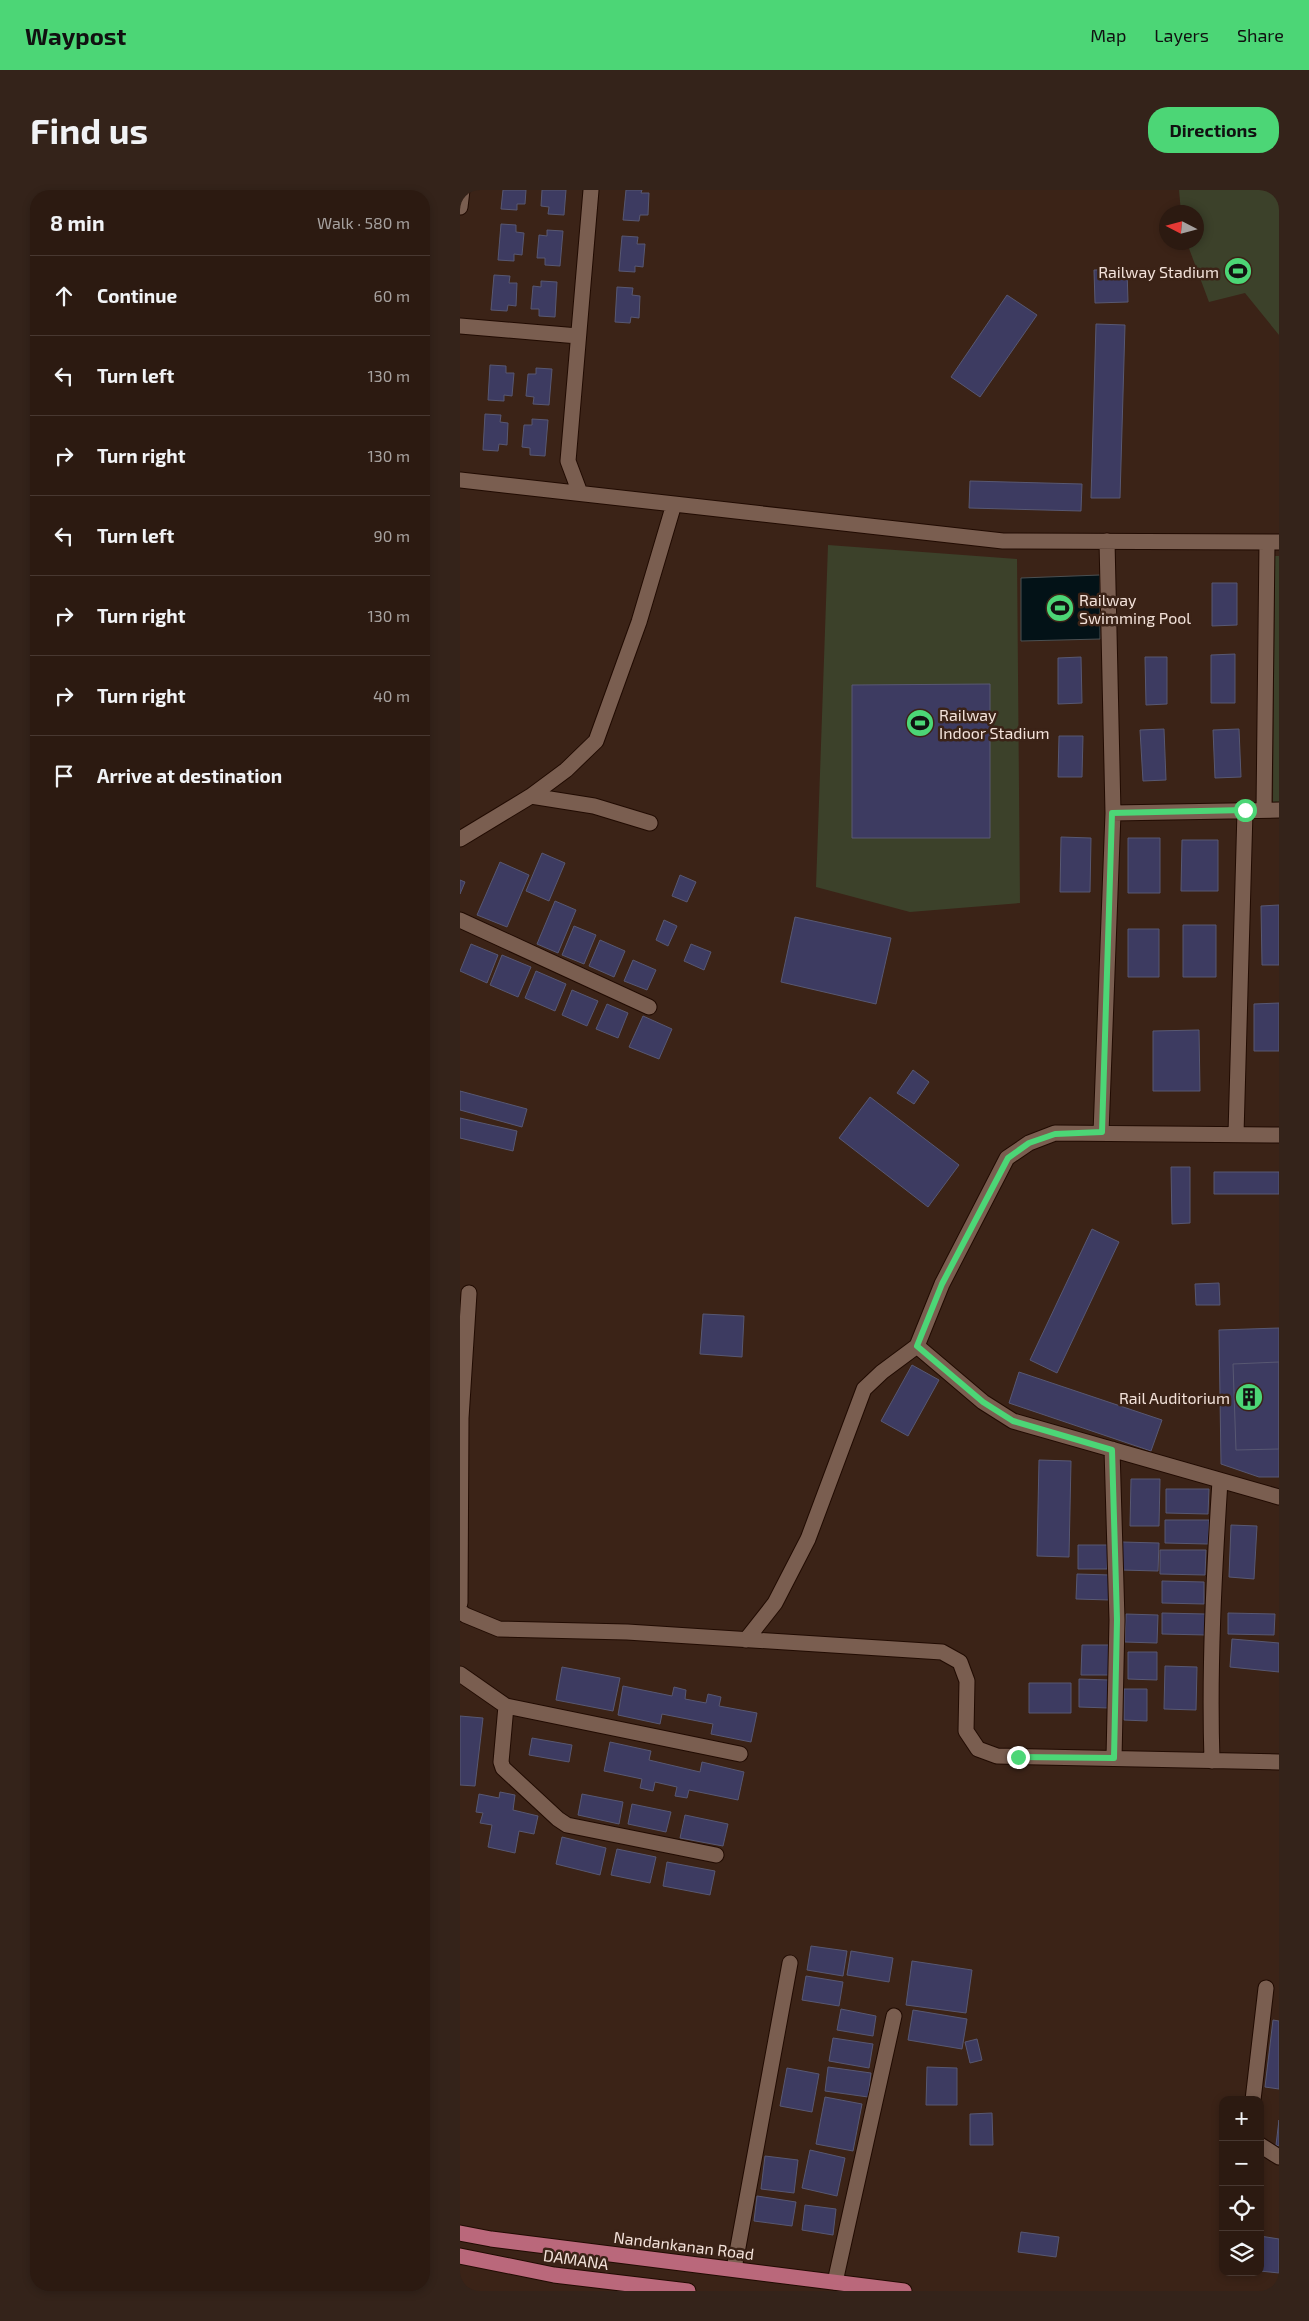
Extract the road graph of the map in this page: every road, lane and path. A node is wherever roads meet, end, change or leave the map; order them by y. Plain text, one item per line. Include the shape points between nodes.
1 (462, 190) edge
2 (591, 190) edge
3 (460, 207) edge
4 (460, 326) edge
5 (578, 336) junction
6 (460, 480) edge
7 (580, 493) junction
8 (674, 504) junction
9 (1107, 541) junction
10 (1273, 542) edge
11 (530, 796) junction
12 (1245, 810) junction
13 (1272, 810) edge
14 (1112, 813) junction
15 (650, 823) dead end
16 (460, 839) edge
17 (460, 920) edge
18 (649, 1007) dead end
19 (1102, 1132) junction
20 (1236, 1134) junction
21 (1279, 1135) edge
22 (469, 1293) dead end
23 (917, 1346) junction
24 (461, 1418) edge
25 (1112, 1450) junction
26 (1220, 1481) junction
27 (1279, 1497) edge
28 (460, 1603) edge
29 (460, 1610) edge
30 (746, 1640) junction
31 (460, 1674) edge
32 (506, 1706) junction
33 (740, 1754) dead end
34 (1114, 1758) junction
35 (1212, 1761) junction
36 (1279, 1762) edge
37 (716, 1854) dead end
38 (790, 1963) dead end
39 (1266, 1988) dead end
40 (894, 2016) dead end
41 (1253, 2096) edge
42 (1264, 2148) edge
43 (1279, 2157) edge
44 (460, 2233) edge
45 (460, 2256) edge
46 (655, 2259) junction
47 (734, 2269) junction
48 (835, 2282) junction
49 (651, 2286) junction
50 (688, 2291) edge
51 (904, 2291) edge

1 - 3 street
2 - 5 street
4 - 5 street
5 - 7 street via 568,461
6 - 7 street
7 - 8 street
8 - 9 street via 1003,541
8 - 11 street via 639,622 596,741 566,770
9 - 10 street
9 - 14 street
10 - 13 street
11 - 15 street via 594,806
11 - 16 street
12 - 13 street
12 - 14 street
12 - 20 street
14 - 19 street
17 - 18 street
19 - 20 street
19 - 23 street via 1055,1134 1029,1143 1008,1158 942,1284
20 - 21 street
22 - 24 street
23 - 25 street via 983,1402 1013,1421
23 - 30 street via 864,1389 808,1539 776,1603
24 - 28 street
25 - 26 street
25 - 34 street via 1117,1620
26 - 27 street
26 - 35 street via 1213,1597
29 - 30 street via 499,1629 627,1632
30 - 34 street via 942,1652 960,1662 967,1681 966,1731 978,1748 997,1756
31 - 32 street
32 - 33 street
32 - 37 street via 503,1768 558,1819 567,1825
34 - 35 street
35 - 36 street
38 - 47 street
39 - 41 street
40 - 48 street
42 - 43 street
44 - 46 main road, Nandankanan Road
45 - 49 main road, DAMANA via 554,2275
46 - 47 main road, Nandankanan Road
46 - 49 main road
47 - 48 main road, Nandankanan Road
48 - 51 main road, Nandankanan Road
49 - 50 main road, DAMANA

